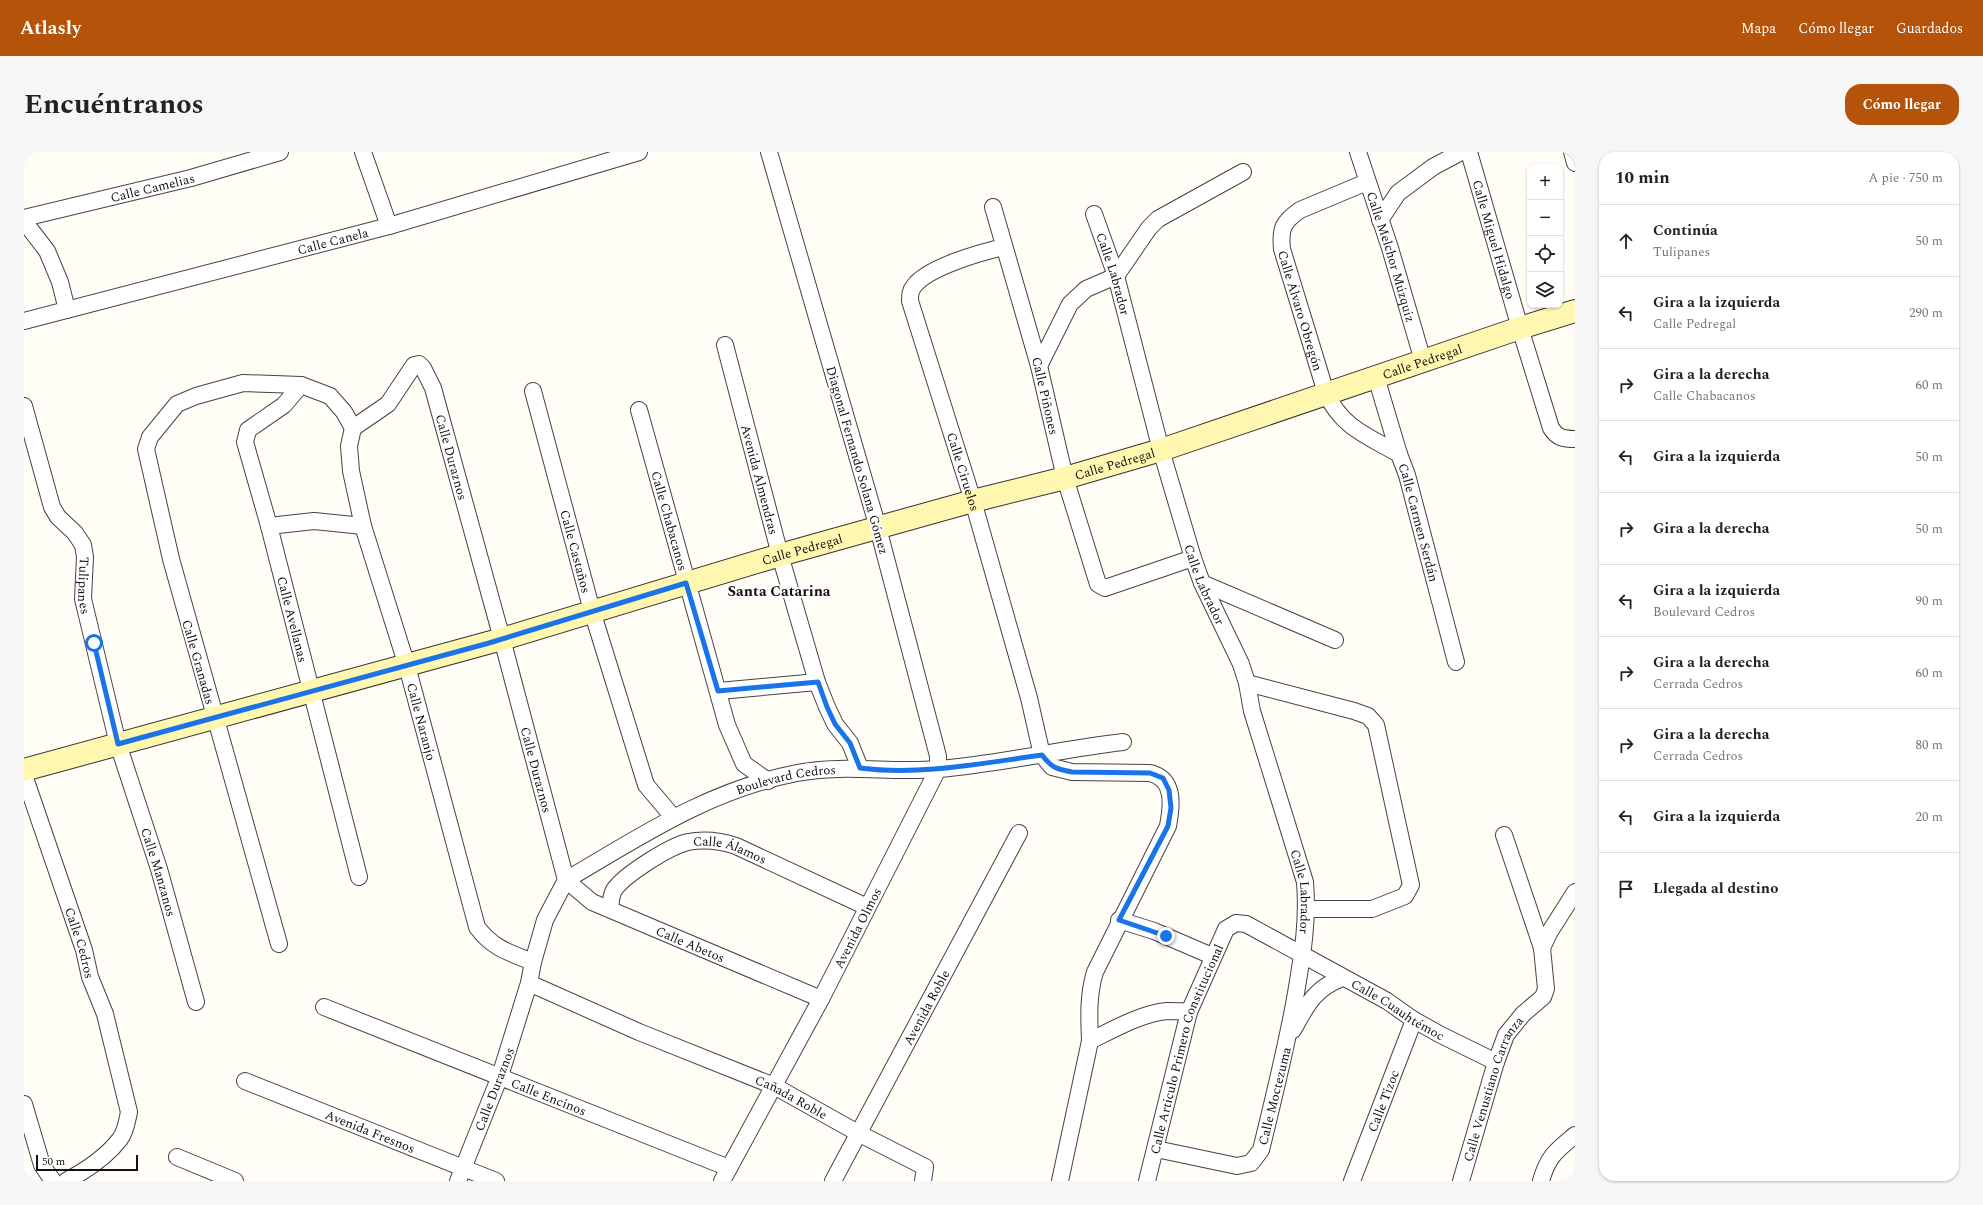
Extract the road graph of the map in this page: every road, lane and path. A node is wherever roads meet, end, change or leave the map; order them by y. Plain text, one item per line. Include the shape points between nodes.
1 (280, 152) edge
2 (363, 152) edge
3 (639, 152) edge
4 (769, 152) edge
5 (1358, 152) edge
6 (1461, 152) edge
7 (1469, 152) edge
8 (1572, 152) edge
9 (1575, 163) edge
10 (1243, 172) dead end
11 (1367, 182) junction
12 (993, 206) dead end
13 (1094, 214) dead end
14 (24, 218) edge
15 (1380, 220) junction
16 (24, 221) edge
17 (389, 226) junction
18 (1004, 246) junction
19 (1116, 276) junction
20 (67, 310) junction
21 (1575, 311) edge
22 (24, 321) edge
23 (1520, 328) junction
24 (725, 345) dead end
25 (1423, 361) junction
26 (1038, 366) junction
27 (1376, 377) junction
28 (301, 385) junction
29 (533, 391) dead end
30 (1326, 393) junction
31 (24, 406) edge
32 (639, 410) dead end
33 (353, 428) junction
34 (1575, 439) edge
35 (1162, 450) junction
36 (1399, 454) junction
37 (1065, 478) junction
38 (972, 501) junction
39 (269, 526) junction
40 (363, 526) junction
41 (878, 528) junction
42 (780, 555) junction
43 (1193, 558) junction
44 (686, 583) junction
45 (1202, 583) junction
46 (592, 611) junction
47 (502, 639) junction
48 (1335, 640) dead end
49 (1456, 662) dead end
50 (407, 666) junction
51 (818, 682) junction
52 (1247, 683) junction
53 (718, 691) junction
54 (311, 692) junction
55 (215, 719) junction
56 (1123, 742) dead end
57 (118, 744) junction
58 (1042, 755) junction
59 (860, 768) junction
60 (938, 769) junction
61 (24, 770) edge
62 (24, 774) edge
63 (768, 781) junction
64 (673, 817) junction
65 (1019, 833) dead end
66 (1504, 835) dead end
67 (359, 877) dead end
68 (566, 880) junction
69 (1575, 892) edge
70 (867, 907) junction
71 (610, 908) junction
72 (1308, 909) junction
73 (1119, 920) junction
74 (1236, 923) joint
75 (279, 944) dead end
76 (1542, 948) junction
77 (1303, 954) junction
78 (1212, 956) junction
79 (533, 962) junction
80 (1342, 978) junction
81 (529, 983) junction
82 (821, 999) junction
83 (196, 1002) dead end
84 (324, 1007) dead end
85 (1189, 1012) junction
86 (1414, 1020) junction
87 (1288, 1039) junction
88 (1090, 1041) junction
89 (1496, 1062) junction
90 (500, 1076) junction
91 (245, 1081) dead end
92 (774, 1086) junction
93 (24, 1104) edge
94 (858, 1133) junction
95 (1575, 1135) edge
96 (1156, 1149) junction
97 (177, 1157) dead end
98 (460, 1174) edge
99 (726, 1175) edge
100 (53, 1181) edge
101 (66, 1181) edge
102 (235, 1181) edge
103 (496, 1181) edge
104 (833, 1181) edge
105 (923, 1181) edge
106 (1060, 1181) edge
107 (1147, 1181) edge
108 (1352, 1181) edge
109 (1461, 1181) edge
110 (1542, 1181) edge

1 - 14 street, Calle Camelias via 191,178
2 - 17 street
3 - 17 street, Calle Canela
4 - 41 street, Diagonal Fernando Solana Gómez
5 - 11 street, Calle Melchor Múzquiz
6 - 15 street via 1433,167 1398,193
7 - 23 street, Calle Miguel Hidalgo
8 - 9 street
10 - 19 street via 1158,219
11 - 15 street, Calle Melchor Múzquiz
11 - 30 street, Calle Álvaro Obregón via 1300,210 1282,227 1282,249
12 - 18 street, Calle Piñones
13 - 19 street, Calle Labrador
15 - 25 street, Calle Melchor Múzquiz
16 - 20 street via 47,251 60,282
17 - 20 street, Calle Canela
18 - 26 street, Calle Piñones
18 - 38 street, Calle Ciruelos via 970,256 920,279 910,293 910,301
19 - 26 street via 1086,289 1070,304
19 - 35 street, Calle Labrador
20 - 22 street, Calle Canela
21 - 23 street, Calle Pedregal
23 - 25 street, Calle Pedregal
23 - 34 street, Calle Miguel Hidalgo via 1552,428 1556,435 1565,439
24 - 42 street, Avenida Almendras
25 - 27 street, Calle Pedregal
26 - 37 street, Calle Piñones
27 - 30 street, Calle Pedregal
27 - 36 street
28 - 33 street via 330,396 344,412
28 - 39 street, Calle Avellanas via 284,405 248,430 245,442
28 - 55 street, Calle Granadas via 243,383 196,396 177,404 150,437 146,449 171,559
29 - 46 street, Calle Castaños
30 - 35 street, Calle Pedregal
30 - 36 street, Calle Carmen Serdán via 1334,409 1349,426
31 - 57 street, Tulipanes via 52,507 83,545 83,599
32 - 44 street, Calle Chabacanos
33 - 40 street, Calle Naranjo via 349,446 351,471
33 - 47 street, Calle Duraznos via 388,404 410,370 419,364 423,368 432,388
35 - 37 street, Calle Pedregal
35 - 43 street, Calle Labrador
36 - 49 street, Calle Carmen Serdán via 1407,475
37 - 38 street, Calle Pedregal
37 - 43 street, Calle Piñones via 1098,584 1105,588
38 - 41 street, Calle Pedregal
38 - 58 street, Calle Ciruelos via 1029,698
39 - 40 street via 314,521
39 - 54 street, Calle Avellanas
40 - 50 street, Calle Naranjo
41 - 42 street, Calle Pedregal
41 - 60 street, Diagonal Fernando Solana Gómez via 938,756
42 - 44 street, Calle Pedregal
42 - 51 street, Avenida Almendras
43 - 45 street, Calle Labrador
44 - 46 street, Calle Pedregal
44 - 53 street, Calle Chabacanos
45 - 48 street
45 - 52 street, Calle Labrador via 1241,664
46 - 47 street, Calle Pedregal
46 - 64 street, Calle Castaños via 646,785
47 - 50 street, Calle Pedregal
47 - 68 street, Calle Duraznos
50 - 54 street, Calle Pedregal
50 - 79 street, Calle Naranjo via 477,927 485,939 498,948
51 - 53 street
51 - 59 street, Avenida Almendras via 835,724 850,743
52 - 72 street, Calle Labrador via 1252,711 1305,882
52 - 72 street via 1354,711 1368,716 1376,725 1411,885 1405,896 1372,909
53 - 63 street, Calle Chabacanos via 727,725 744,764
54 - 55 street, Calle Pedregal
54 - 67 street, Calle Avellanas
55 - 57 street, Calle Pedregal
55 - 75 street, Calle Granadas
56 - 58 street, Boulevard Cedros via 1085,746
57 - 61 street, Calle Pedregal
57 - 83 street, Calle Manzanos via 159,869
58 - 60 street, Boulevard Cedros
58 - 73 street via 1052,767 1072,772 1150,773 1163,778 1169,790 1171,808 1168,826
59 - 60 street, Boulevard Cedros via 884,771
59 - 63 street, Boulevard Cedros via 804,772
60 - 70 street, Avenida Olmos
62 - 101 street, Calle Cedros via 84,950 90,977 105,1014 129,1112 121,1138 82,1173
63 - 64 street, Boulevard Cedros via 702,803
64 - 68 street, Boulevard Cedros
65 - 94 street, Avenida Roble
66 - 76 street
68 - 71 street, Calle Abetos via 592,902
68 - 79 street, Calle Duraznos via 544,920
69 - 76 street via 1549,932
70 - 71 street, Calle Álamos via 736,846 706,841 688,842 674,847 624,879 611,895
70 - 82 street, Avenida Olmos
71 - 82 street, Calle Abetos
72 - 77 street, Calle Labrador
73 - 78 street via 1154,931
73 - 88 street via 1090,989
74 - 77 street, Calle Cuauhtémoc via 1246,924
74 - 78 street, Calle Articulo Primero Constitucional via 1226,929
76 - 89 street, Calle Venustiano Carranza via 1546,989 1543,997 1523,1014 1506,1035
77 - 80 street, Calle Cuauhtémoc
77 - 87 street, Calle Moctezuma
78 - 85 street, Calle Articulo Primero Constitucional
79 - 81 street, Calle Duraznos
80 - 86 street, Calle Cuauhtémoc via 1387,1001
80 - 87 street via 1316,992
81 - 90 street, Calle Duraznos
81 - 92 street, Cañada Roble via 639,1032
82 - 92 street, Avenida Olmos
84 - 90 street, Calle Encinos
85 - 88 street via 1166,1011 1150,1015
85 - 96 street, Calle Articulo Primero Constitucional
86 - 89 street, Calle Cuauhtémoc
86 - 108 street, Calle Tizoc
87 - 96 street, Calle Moctezuma via 1261,1150 1251,1163 1237,1166
88 - 106 street
89 - 109 street, Calle Venustiano Carranza
90 - 98 street, Calle Duraznos
90 - 99 street, Calle Encinos
91 - 98 street, Avenida Fresnos
92 - 94 street, Cañada Roble
92 - 99 street
93 - 100 street via 42,1165
94 - 104 street, Avenida Roble
94 - 105 street, Cañada Roble via 925,1167
95 - 110 street via 1550,1158 1545,1166
96 - 107 street, Calle Articulo Primero Constitucional
97 - 102 street
98 - 103 street, Avenida Fresnos

